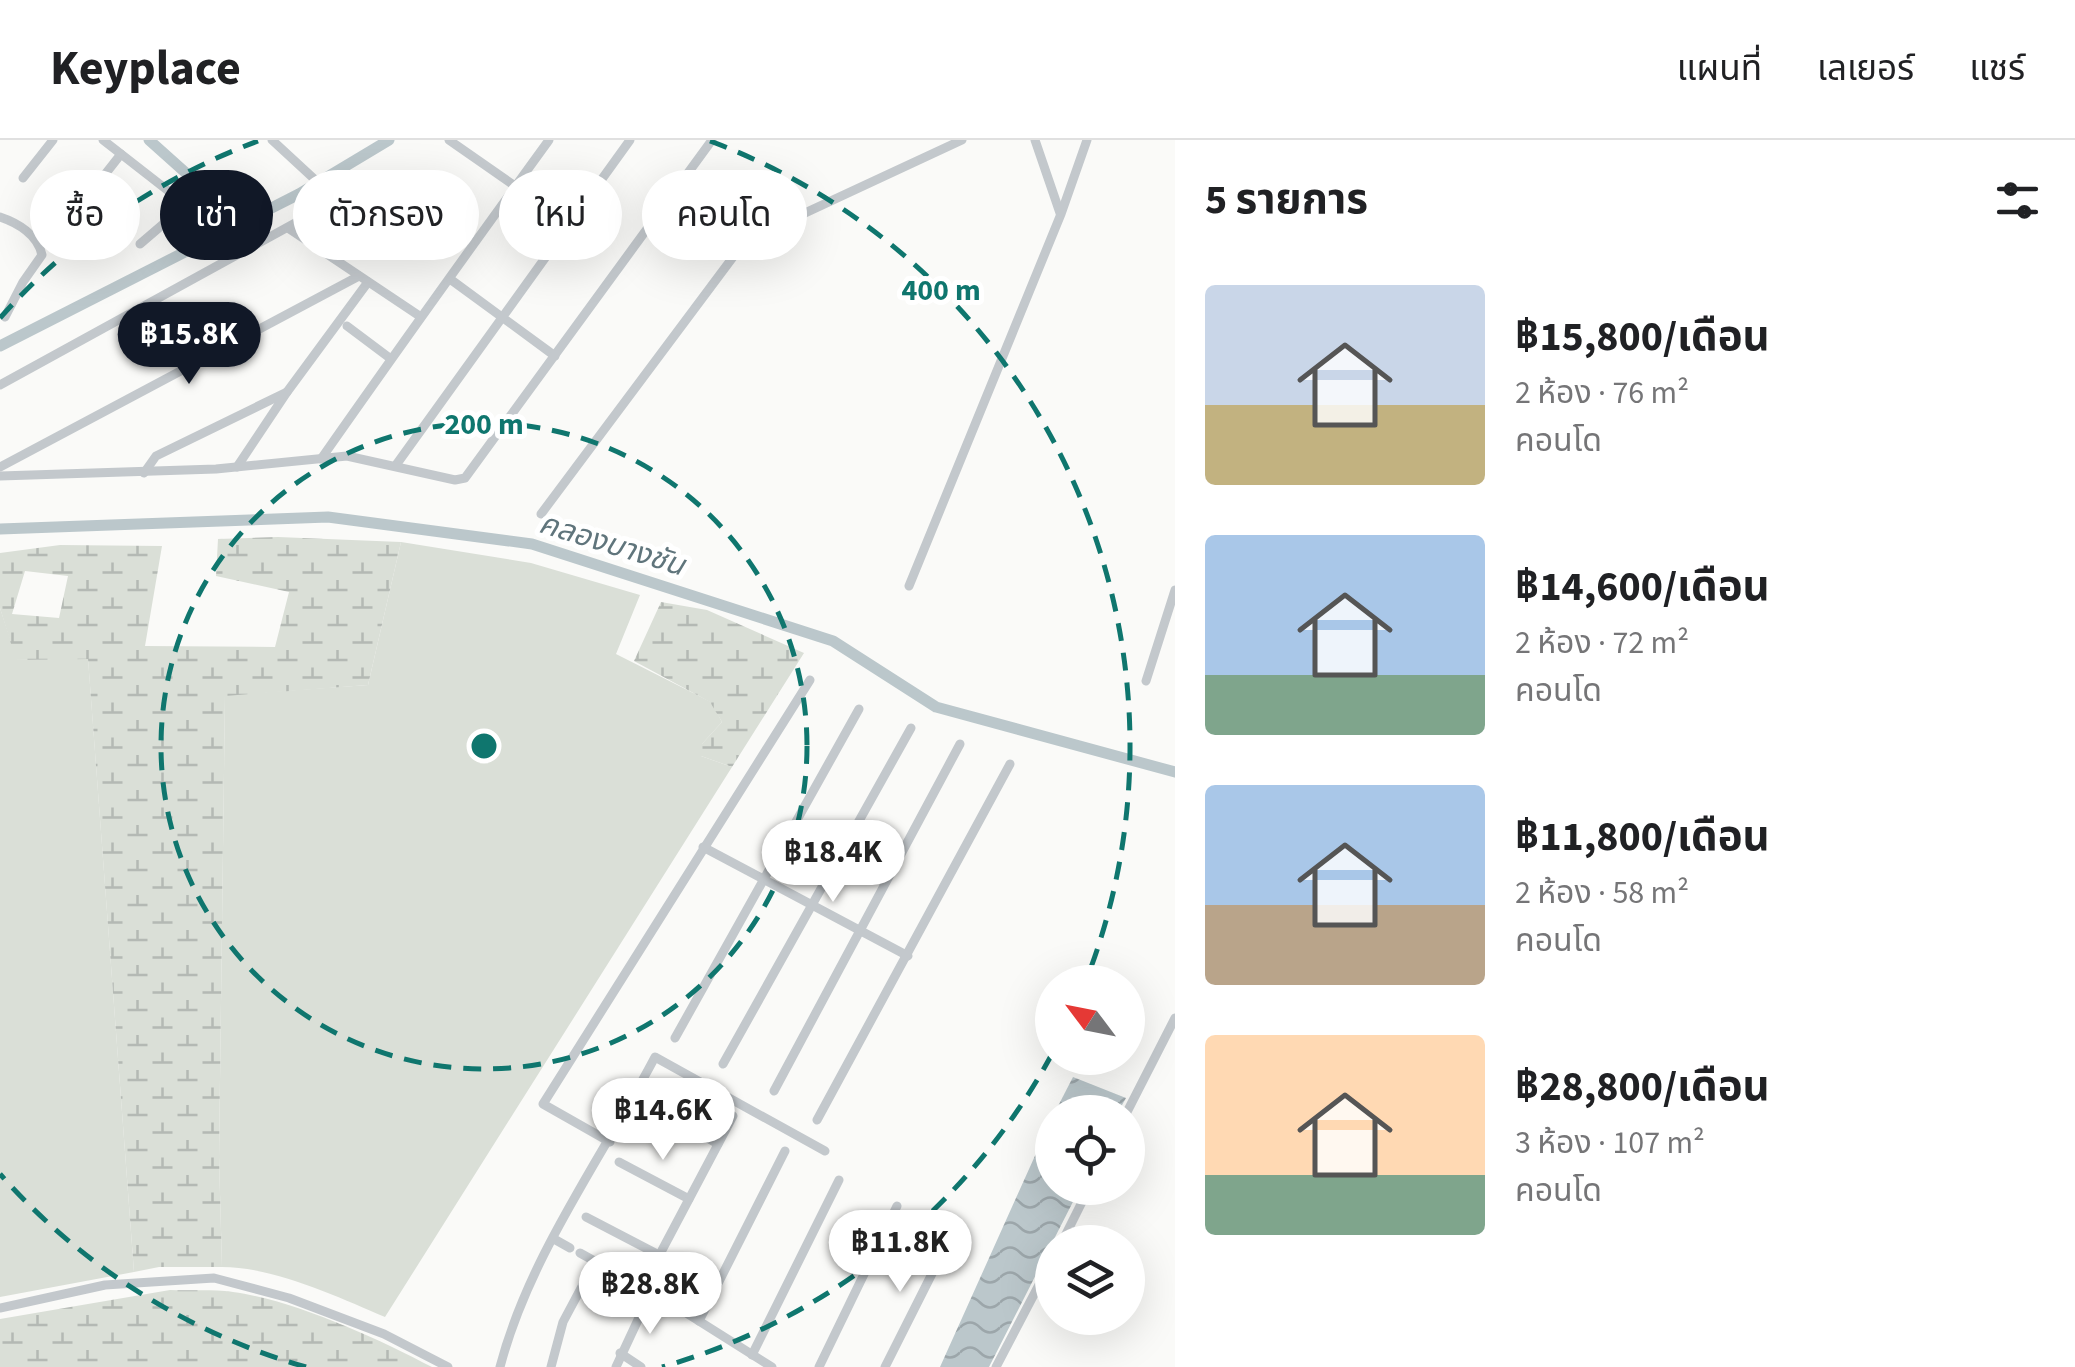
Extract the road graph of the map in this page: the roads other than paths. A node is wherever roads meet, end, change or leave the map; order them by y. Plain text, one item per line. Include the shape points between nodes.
1 (53, 140) edge
2 (103, 140) edge
3 (272, 140) edge
4 (449, 140) edge
5 (548, 140) edge
6 (630, 140) edge
7 (712, 140) edge
8 (962, 140) edge
9 (1035, 140) edge
10 (1088, 140) edge
11 (945, 143) edge
12 (122, 154) junction
13 (109, 170) edge
14 (305, 170) edge
15 (526, 170) edge
16 (499, 175) edge
17 (23, 178) dead end
18 (499, 207) edge
19 (1061, 214) junction
20 (0, 217) edge
21 (293, 225) edge
22 (288, 228) junction
23 (479, 234) edge
24 (140, 244) dead end
25 (462, 260) edge
26 (364, 279) junction
27 (450, 279) junction
28 (420, 317) junction
29 (5, 318) dead end
30 (502, 318) junction
31 (347, 326) dead end
32 (555, 356) junction
33 (391, 359) junction
34 (0, 385) edge
35 (287, 392) junction
36 (321, 459) junction
37 (396, 465) junction
38 (0, 467) edge
39 (237, 467) junction
40 (144, 473) junction
41 (0, 476) edge
42 (541, 514) dead end
43 (908, 586) dead end
44 (1175, 590) edge
45 (810, 680) dead end
46 (1146, 681) dead end
47 (860, 709) dead end
48 (911, 728) dead end
49 (960, 744) dead end
50 (1010, 764) dead end
51 (703, 848) junction
52 (764, 881) junction
53 (810, 906) junction
54 (859, 932) junction
55 (908, 956) junction
56 (1175, 1018) edge
57 (675, 1038) dead end
58 (723, 1064) dead end
59 (774, 1092) dead end
60 (1136, 1095) edge
61 (650, 1104) dead end
62 (733, 1116) dead end
63 (817, 1120) dead end
64 (610, 1142) junction
65 (718, 1144) junction
66 (825, 1150) dead end
67 (785, 1151) dead end
68 (619, 1162) dead end
69 (839, 1180) dead end
70 (689, 1199) junction
71 (897, 1206) dead end
72 (586, 1217) dead end
73 (554, 1239) junction
74 (949, 1240) dead end
75 (659, 1255) junction
76 (594, 1262) junction
77 (647, 1290) junction
78 (1035, 1292) edge
79 (0, 1308) edge
80 (699, 1321) junction
81 (620, 1353) junction
82 (752, 1355) junction
83 (448, 1367) edge
84 (500, 1367) edge
85 (551, 1367) edge
86 (616, 1367) edge
87 (641, 1367) edge
88 (772, 1367) edge
89 (818, 1367) edge
90 (885, 1367) edge
91 (996, 1367) edge

1 - 17 street
2 - 12 street
3 - 14 street
4 - 16 street
5 - 15 street
6 - 30 street
7 - 32 street
8 - 11 street
9 - 19 street
10 - 19 street
11 - 42 street via 745,241
12 - 13 street
12 - 24 street via 181,203
18 - 23 street
19 - 43 street
20 - 29 street via 27,232 42,255
21 - 22 street
22 - 26 street
22 - 34 street
25 - 27 street
26 - 28 street
26 - 35 street
26 - 38 street
27 - 28 street
27 - 30 street
28 - 33 street
30 - 32 street
30 - 37 street
31 - 33 street
32 - 37 street via 465,478
33 - 36 street
35 - 39 street
35 - 40 street via 156,456
36 - 37 street via 348,456
36 - 39 street
39 - 40 street
40 - 41 street
44 - 46 street
45 - 51 street
47 - 52 street
48 - 53 street
49 - 54 street
50 - 55 street
51 - 52 street
51 - 64 street via 543,1104
52 - 53 street
52 - 57 street
53 - 54 street
53 - 58 street
54 - 55 street
54 - 59 street
55 - 63 street
56 - 60 street
61 - 65 street
62 - 65 street
64 - 66 street via 656,1057
64 - 73 street
65 - 70 street
67 - 80 street
68 - 70 street
69 - 82 street
70 - 75 street
71 - 89 street
72 - 75 street
73 - 76 street
73 - 84 street via 512,1323
74 - 90 street
75 - 77 street
76 - 77 street
76 - 85 street via 563,1322
77 - 80 street
77 - 81 street
78 - 91 street
79 - 83 street via 105,1285 214,1278 352,1322
80 - 82 street
81 - 86 street
81 - 87 street
82 - 88 street

